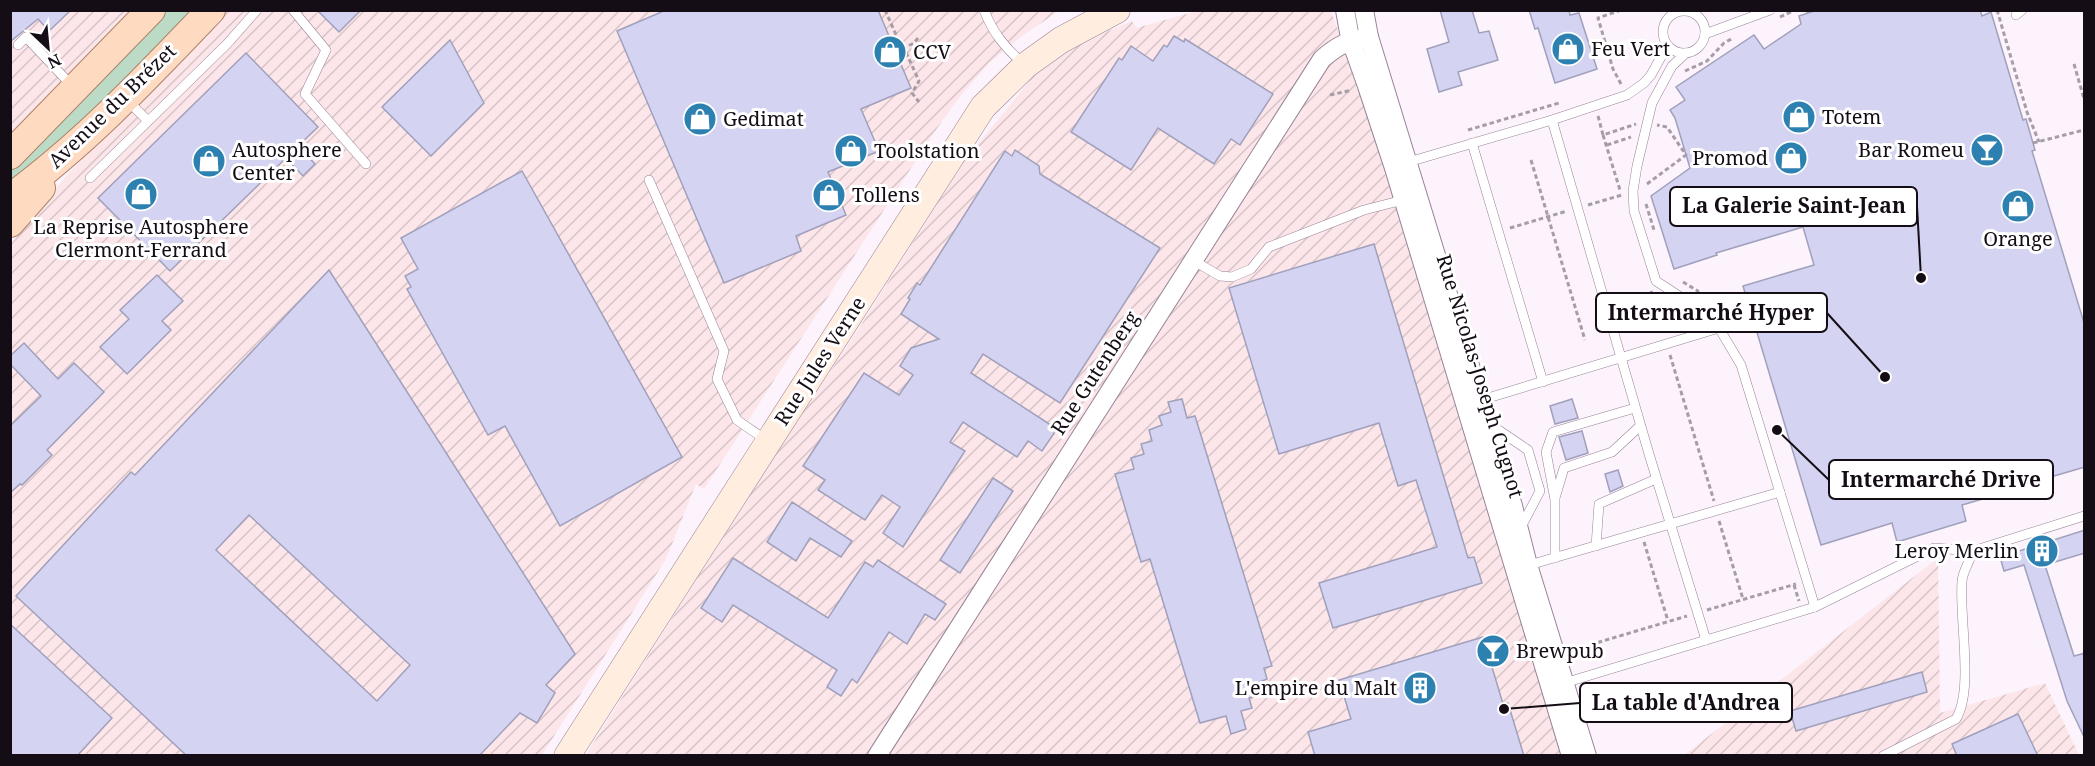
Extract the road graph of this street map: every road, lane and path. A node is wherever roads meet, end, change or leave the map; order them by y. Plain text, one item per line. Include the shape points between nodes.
1 (151, 10) edge
2 (211, 10) edge
3 (257, 10) edge
4 (293, 10) edge
5 (885, 10) edge
6 (984, 10) edge
7 (1118, 10) edge
8 (1345, 10) edge
9 (1364, 10) edge
10 (1622, 10) edge
11 (1795, 10) edge
12 (1997, 10) edge
13 (1696, 13) edge
14 (1666, 14) edge
15 (1771, 15) edge
16 (1705, 33) junction
17 (1738, 36) dead end
18 (918, 38) dead end
19 (1360, 39) junction
20 (18, 45) dead end
21 (1667, 46) junction
22 (904, 48) junction
23 (1686, 53) junction
24 (2074, 64) dead end
25 (1026, 65) junction
26 (1680, 74) dead end
27 (1622, 85) junction
28 (1612, 88) dead end
29 (75, 89) junction
30 (1627, 95) junction
31 (125, 98) junction
32 (2085, 99) edge
33 (1570, 100) dead end
34 (919, 102) dead end
35 (1595, 104) junction
36 (1660, 116) dead end
37 (148, 120) junction
38 (1552, 120) junction
39 (1652, 124) junction
40 (2085, 130) edge
41 (1460, 133) dead end
42 (1604, 135) junction
43 (2039, 142) junction
44 (1472, 143) junction
45 (2033, 143) dead end
46 (13, 146) edge
47 (69, 151) junction
48 (1531, 160) dead end
49 (366, 164) dead end
50 (1401, 165) junction
51 (90, 178) dead end
52 (1644, 178) dead end
53 (649, 180) dead end
54 (1637, 189) junction
55 (10, 198) edge
56 (1411, 198) junction
57 (1624, 204) dead end
58 (10, 223) edge
59 (1654, 231) dead end
60 (1194, 261) junction
61 (1678, 279) dead end
62 (1649, 283) dead end
63 (1690, 304) junction
64 (1658, 316) junction
65 (1719, 328) junction
66 (1612, 329) junction
67 (1585, 340) dead end
68 (1667, 344) junction
69 (1620, 358) junction
70 (1543, 382) junction
71 (1472, 403) junction
72 (1635, 408) junction
73 (1486, 422) junction
74 (1640, 426) junction
75 (768, 441) junction
76 (1656, 479) junction
77 (1780, 492) junction
78 (1554, 500) junction
79 (1716, 510) junction
80 (2085, 516) edge
81 (1670, 524) junction
82 (1519, 531) junction
83 (1641, 532) junction
84 (1596, 546) junction
85 (1973, 552) junction
86 (1555, 558) junction
87 (1521, 567) junction
88 (1805, 574) junction
89 (1743, 599) junction
90 (1815, 607) junction
91 (1697, 613) junction
92 (1668, 621) junction
93 (1706, 640) junction
94 (1556, 655) junction
95 (1557, 685) junction
96 (567, 756) edge
97 (877, 756) edge
98 (1570, 756) edge
99 (1587, 756) edge
100 (1883, 756) edge

1 - 29 main road, Avenue du Brézet
2 - 31 main road, Avenue du Brézet
3 - 37 lane
4 - 49 lane via 326,50 305,94
5 - 22 path
6 - 25 lane via 992,30
7 - 25 main road, Rue Jules Verne via 1061,40
8 - 19 street, Rue Nicolas-Joseph Cugnot
9 - 19 street, Rue Nicolas-Joseph Cugnot
10 - 27 path via 1598,18 1613,69
11 - 15 path
12 - 43 path
13 - 14 lane
13 - 16 lane
14 - 21 lane via 1662,33
15 - 16 lane
16 - 23 lane via 1699,47
17 - 26 path via 1724,43 1707,61
18 - 22 path
19 - 50 street, Rue Nicolas-Joseph Cugnot via 1367,86
19 - 60 street, Rue Gutenberg via 1336,46 1322,59
20 - 29 lane via 26,37
21 - 23 lane
21 - 30 lane via 1651,75
22 - 34 path via 920,81 912,93
23 - 39 lane via 1663,80 1652,104
24 - 32 path
25 - 75 main road, Rue Jules Verne via 983,107
27 - 28 path
27 - 30 path
29 - 46 main road, Avenue du Brézet
30 - 35 lane
31 - 37 lane
31 - 47 main road, Avenue du Brézet
33 - 41 path
35 - 38 lane
35 - 42 path
36 - 39 path
37 - 51 lane
38 - 44 lane
38 - 66 lane
39 - 42 path via 1641,123
39 - 54 lane via 1636,166
39 - 54 path via 1667,127 1686,155
40 - 43 path
42 - 57 path
43 - 45 path
44 - 50 lane
44 - 70 lane
47 - 55 main road, Avenue du Brézet
47 - 58 main road via 52,177
48 - 67 path
50 - 56 street, Rue Nicolas-Joseph Cugnot
52 - 54 path
53 - 75 lane via 724,351 717,379 737,420
54 - 59 path
54 - 63 lane via 1634,211 1656,281
56 - 60 lane via 1364,210 1269,247 1251,270 1233,277 1220,276
56 - 71 street, Rue Nicolas-Joseph Cugnot
60 - 97 street, Rue Gutenberg
61 - 63 path via 1698,291
62 - 64 path
63 - 64 path
63 - 65 lane via 1713,318
64 - 66 path
64 - 68 path
65 - 68 lane
65 - 77 lane via 1741,365
66 - 69 lane
68 - 69 lane
68 - 79 path
69 - 70 lane
69 - 72 lane
70 - 71 lane
71 - 73 street, Rue Nicolas-Joseph Cugnot
71 - 87 street, Rue Nicolas-Joseph Cugnot
72 - 74 lane
72 - 78 lane via 1553,432 1546,452
73 - 82 street, Rue Nicolas-Joseph Cugnot
73 - 82 lane via 1528,450 1540,491
74 - 76 lane
74 - 78 lane via 1612,452 1564,468
75 - 96 main road, Rue Jules Verne
76 - 81 lane
76 - 84 lane via 1599,504
77 - 79 lane
77 - 88 lane
78 - 86 lane
79 - 81 lane
79 - 89 path
80 - 85 lane
81 - 83 lane
81 - 91 lane
82 - 87 street, Rue Nicolas-Joseph Cugnot
83 - 84 lane
83 - 92 path
84 - 86 lane
85 - 90 lane via 1934,548
85 - 100 lane via 1962,579 1962,710 1956,719
86 - 87 lane
87 - 94 street, Rue Nicolas-Joseph Cugnot
87 - 95 street, Rue Nicolas-Joseph Cugnot
88 - 89 path via 1796,585
88 - 90 lane
89 - 91 path
90 - 93 lane
91 - 92 path
91 - 93 lane
92 - 94 path
93 - 95 lane
94 - 95 street, Rue Nicolas-Joseph Cugnot
95 - 98 street, Rue Nicolas-Joseph Cugnot
95 - 99 street, Rue Nicolas-Joseph Cugnot

